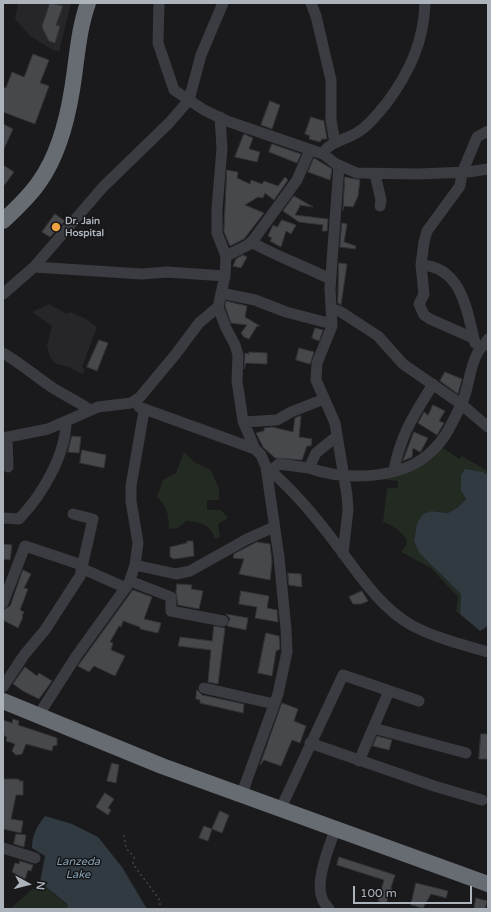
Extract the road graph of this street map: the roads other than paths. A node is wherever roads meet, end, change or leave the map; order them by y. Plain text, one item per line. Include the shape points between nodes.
1 (78, 3) edge
2 (88, 3) edge
3 (159, 3) edge
4 (223, 3) edge
5 (310, 3) edge
6 (425, 3) edge
7 (188, 100) junction
8 (220, 117) junction
9 (488, 131) edge
10 (335, 143) junction
11 (310, 150) junction
12 (323, 154) junction
13 (339, 165) junction
14 (488, 169) edge
15 (462, 173) junction
16 (375, 174) junction
17 (380, 206) dead end
18 (3, 207) edge
19 (3, 221) edge
20 (251, 242) junction
21 (226, 256) junction
22 (421, 265) junction
23 (34, 267) junction
24 (225, 276) junction
25 (330, 279) junction
26 (221, 293) junction
27 (3, 294) edge
28 (218, 307) junction
29 (332, 308) junction
30 (332, 324) junction
31 (473, 338) junction
32 (488, 339) edge
33 (479, 350) junction
34 (3, 353) edge
35 (433, 384) junction
36 (324, 399) junction
37 (131, 403) junction
38 (461, 404) junction
39 (90, 410) junction
40 (144, 411) junction
41 (66, 421) junction
42 (243, 422) junction
43 (488, 427) edge
44 (337, 436) junction
45 (5, 438) edge
46 (255, 449) junction
47 (8, 466) dead end
48 (309, 468) junction
49 (268, 469) junction
50 (394, 470) junction
51 (343, 476) junction
52 (73, 514) dead end
53 (3, 518) edge
54 (274, 528) junction
55 (343, 554) junction
56 (135, 565) junction
57 (82, 567) junction
58 (128, 584) junction
59 (3, 603) edge
60 (223, 621) dead end
61 (488, 652) edge
62 (3, 687) edge
63 (204, 688) dead end
64 (389, 691) junction
65 (3, 692) edge
66 (3, 701) edge
67 (419, 701) dead end
68 (274, 704) junction
69 (43, 708) junction
70 (373, 728) junction
71 (310, 743) junction
72 (466, 753) dead end
73 (359, 761) junction
74 (242, 791) junction
75 (482, 800) dead end
76 (281, 805) junction
77 (335, 830) junction
78 (3, 848) edge
79 (35, 858) dead end
80 (488, 875) edge
81 (488, 884) edge
82 (329, 909) edge

1 - 18 highway via 73,18 54,132 28,180
2 - 19 highway via 78,36 72,90 53,158 40,181
3 - 7 street via 158,43 168,78 174,90
4 - 7 street via 201,54
5 - 10 street via 316,16 331,80
6 - 10 street via 423,25 415,54 401,84 372,121 358,133
7 - 8 street
7 - 23 street via 169,123 103,187
8 - 11 street
8 - 21 street via 222,148 217,233
9 - 15 street via 477,137
10 - 12 street
11 - 12 street
11 - 20 street via 297,180
12 - 13 street
13 - 16 street via 357,173
13 - 25 street
14 - 15 street
15 - 16 street
15 - 22 street via 460,186 455,195 427,231
16 - 17 street
20 - 21 street
20 - 25 street
21 - 24 street
22 - 31 street via 438,268 455,282 462,297
22 - 31 street via 424,294 419,304 424,315
23 - 24 street
23 - 27 street
24 - 26 street
25 - 29 street
26 - 28 street
26 - 30 street via 256,300 286,312
28 - 37 street via 200,323 140,397
28 - 42 street via 237,350 238,395
29 - 30 street
29 - 35 street via 378,336 403,364
30 - 36 street via 316,372 316,380
31 - 33 street
32 - 33 street
33 - 38 street
34 - 39 street via 51,387
35 - 38 street
35 - 50 street via 404,432
36 - 42 street via 277,420
36 - 44 street via 335,423
37 - 39 street
37 - 40 street
38 - 43 street
38 - 50 street via 441,441 432,451 416,462
39 - 41 street
40 - 46 street
40 - 56 street via 131,486 138,543
41 - 45 street via 48,429
41 - 53 street via 66,436 60,456 32,503 19,519
42 - 46 street
44 - 48 street via 316,453
44 - 51 street
45 - 47 street
46 - 49 street
48 - 49 street via 279,464
48 - 51 street
49 - 54 street
49 - 55 street via 306,506
50 - 51 street
51 - 55 street via 348,510
52 - 57 street via 93,519
54 - 56 street via 247,538 190,572 176,574
54 - 68 street via 287,652
55 - 61 street via 379,598 413,626
56 - 58 street
57 - 58 street
57 - 59 street via 25,546
57 - 62 street via 80,576 67,598
58 - 60 street via 171,597 171,611
58 - 69 street
63 - 68 street
64 - 67 street
64 - 70 street
64 - 71 street via 343,675
65 - 69 highway
66 - 74 highway via 162,766
68 - 74 street
69 - 74 highway
70 - 72 street
70 - 73 street
71 - 73 street
71 - 76 street
73 - 75 street
74 - 76 highway
76 - 77 highway
76 - 80 highway
77 - 81 highway
77 - 82 street via 321,877 321,897
78 - 79 street

